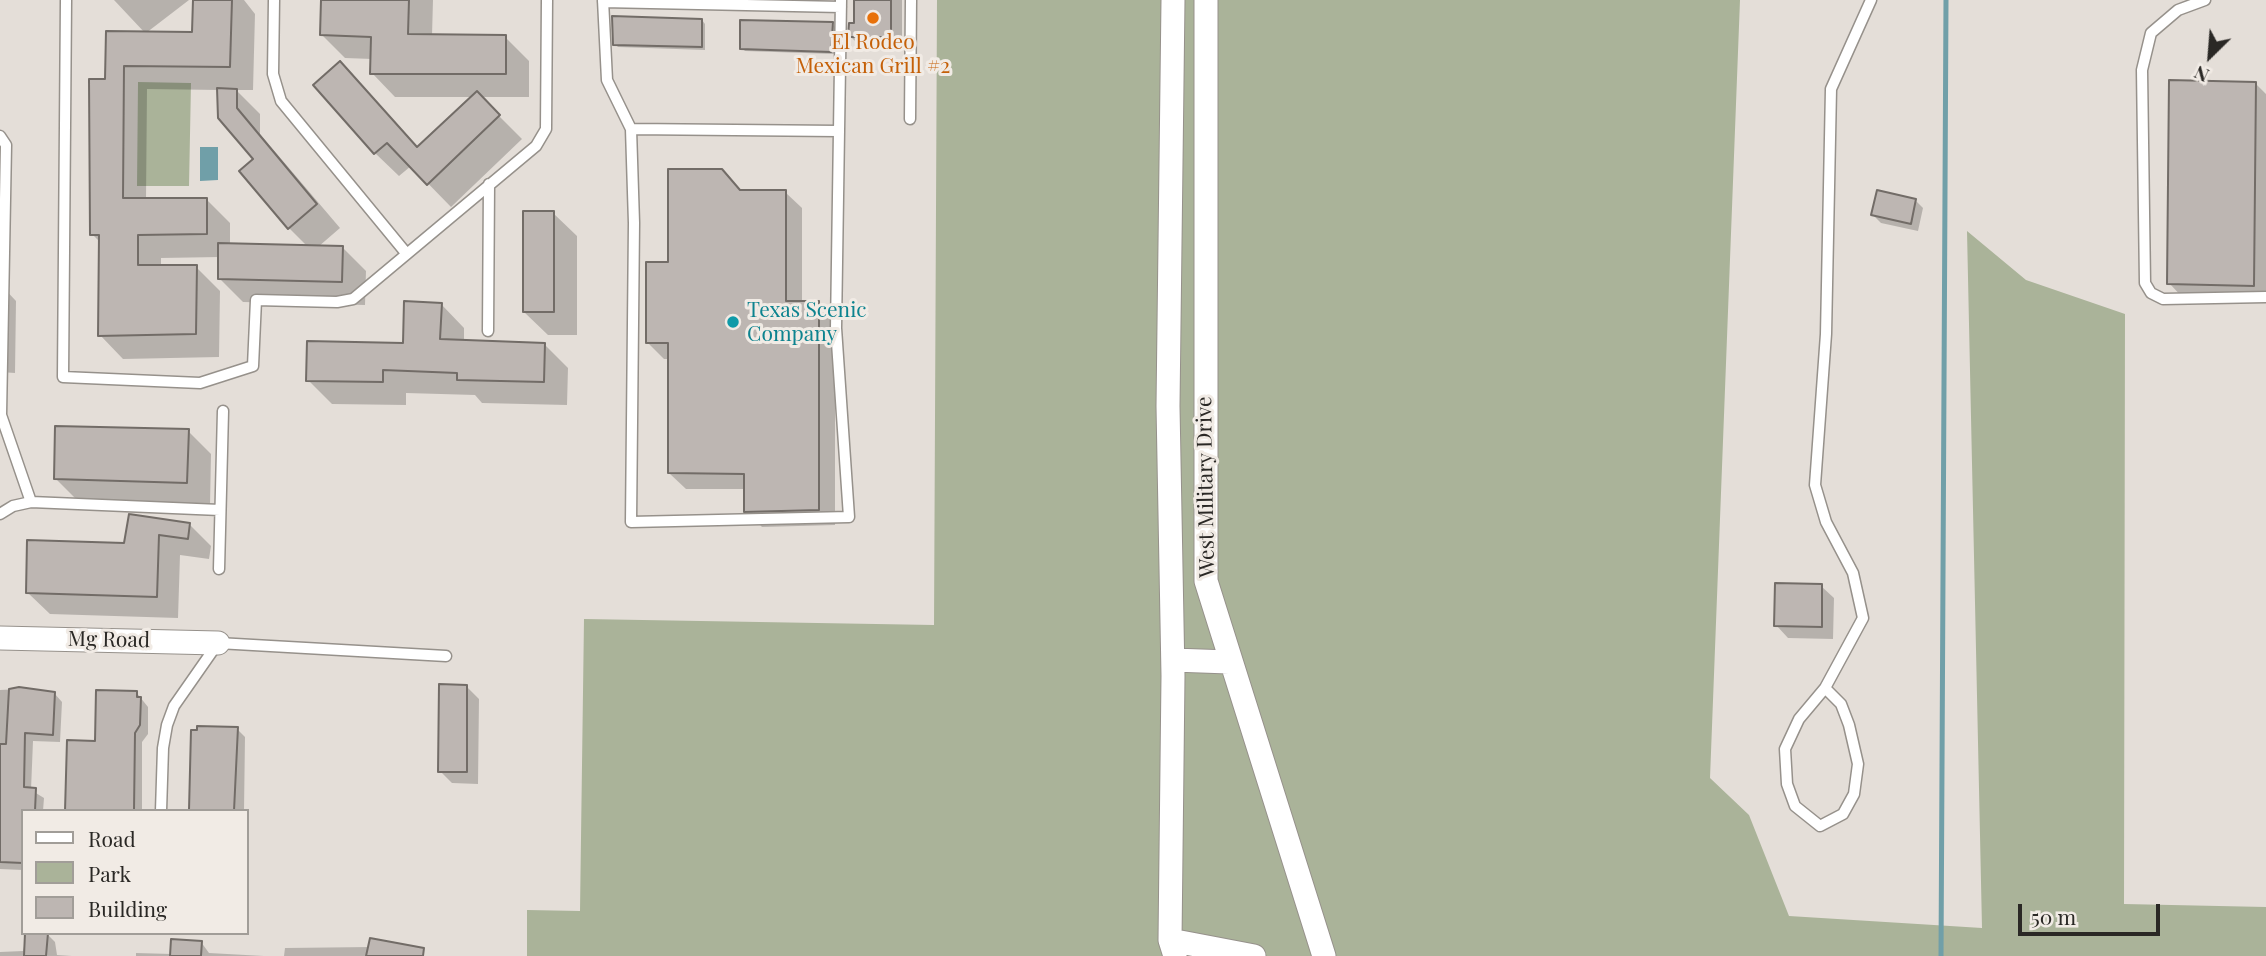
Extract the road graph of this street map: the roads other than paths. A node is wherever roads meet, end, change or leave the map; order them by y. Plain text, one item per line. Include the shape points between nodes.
1 (66, 0) edge
2 (274, 0) edge
3 (547, 0) edge
4 (911, 0) edge
5 (1173, 0) edge
6 (1206, 0) edge
7 (1871, 0) edge
8 (2205, 0) edge
9 (603, 1) edge
10 (841, 3) edge
11 (910, 119) dead end
12 (631, 128) junction
13 (838, 131) junction
14 (0, 136) edge
15 (489, 184) junction
16 (406, 253) junction
17 (2266, 297) edge
18 (488, 331) dead end
19 (1168, 406) junction
20 (1205, 407) junction
21 (223, 411) dead end
22 (1, 415) edge
23 (31, 502) junction
24 (220, 510) junction
25 (0, 514) edge
26 (219, 569) dead end
27 (0, 638) edge
28 (218, 643) junction
29 (446, 656) dead end
30 (1173, 660) junction
31 (1229, 662) junction
32 (1825, 688) junction
33 (161, 809) edge
34 (1172, 948) edge
35 (1254, 956) edge
36 (1324, 956) edge

1 - 16 lane via 63,377 200,383 253,366 256,300 353,299
2 - 16 lane via 273,74 281,101
3 - 15 lane via 546,129 536,146
4 - 11 lane
5 - 19 street, West Military Drive
6 - 20 street, West Military Drive
7 - 32 lane via 1831,89 1826,334 1815,485 1826,522 1853,573 1863,618
8 - 17 lane via 2178,10 2151,33 2142,70 2145,283 2162,299
9 - 10 lane
9 - 12 lane via 607,80
10 - 13 lane
12 - 13 lane
12 - 13 lane via 631,522 849,517 836,328
14 - 22 lane via 6,145
15 - 16 lane
15 - 18 lane
19 - 20 street
19 - 30 street, West Military Drive
20 - 31 street, West Military Drive via 1206,581
21 - 24 lane
22 - 23 lane
23 - 24 lane
23 - 25 lane
24 - 26 lane
27 - 28 street, Mg Road
28 - 29 lane
28 - 33 lane via 174,706 167,725
30 - 31 street
30 - 34 street, West Military Drive
31 - 36 street, West Military Drive
32 - 32 lane via 1799,719 1785,750 1787,785 1795,806 1821,826 1843,814 1854,794 1858,764 1841,704
34 - 35 street

